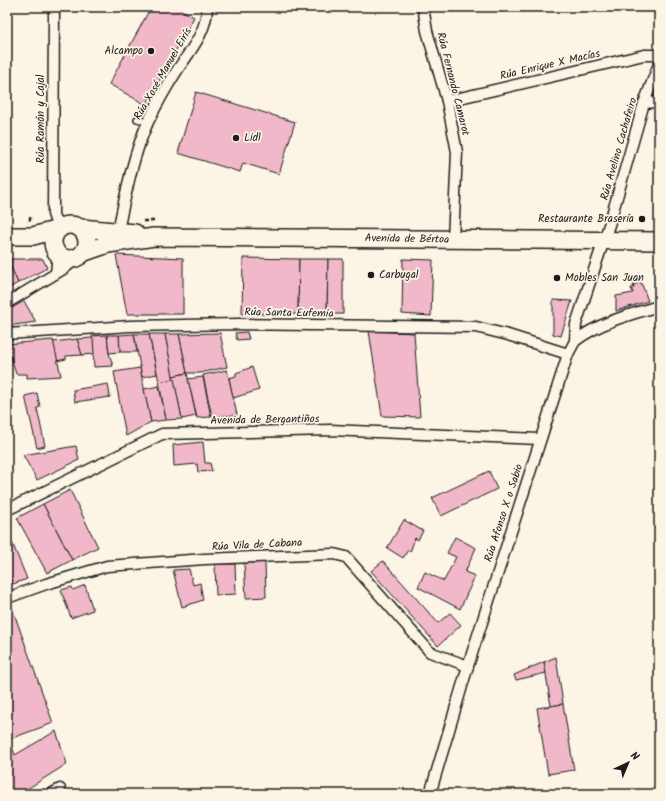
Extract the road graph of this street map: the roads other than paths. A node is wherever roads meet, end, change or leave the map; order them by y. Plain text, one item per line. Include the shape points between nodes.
1 (54, 7) edge
2 (206, 7) edge
3 (424, 7) edge
4 (659, 55) edge
5 (659, 64) edge
6 (447, 101) junction
7 (659, 102) edge
8 (644, 103) junction
9 (137, 119) dead end
10 (148, 122) junction
11 (120, 221) junction
12 (61, 228) junction
13 (81, 228) junction
14 (100, 230) junction
15 (146, 235) junction
16 (7, 236) edge
17 (33, 236) junction
18 (453, 240) junction
19 (603, 241) junction
20 (659, 241) edge
21 (57, 252) junction
22 (81, 255) junction
23 (56, 273) junction
24 (7, 303) edge
25 (659, 306) edge
26 (7, 334) edge
27 (575, 341) junction
28 (568, 354) junction
29 (540, 439) junction
30 (7, 510) edge
31 (7, 598) edge
32 (468, 666) junction
33 (60, 789) dead end
34 (51, 794) edge
35 (430, 794) edge

1 - 12 street, Rúa Ramón y Cajal via 53,214
2 - 10 street, Rúa Xosé Manuel Eirís via 207,16 200,35
3 - 6 street, Rúa Fernando Camarot
4 - 6 street, Rúa Enrique X Macías via 644,55
5 - 8 street, Rúa Avelino Cachafeiro
6 - 18 street, Rúa Fernando Camarot via 457,152
7 - 8 street
8 - 19 street, Rúa Avelino Cachafeiro
9 - 10 lane
10 - 11 street, Rúa Xosé Manuel Eirís via 129,181
11 - 14 street
11 - 15 street
12 - 13 main road
12 - 17 main road
12 - 21 main road via 54,240
13 - 14 main road, Avenida de Bértoa
13 - 22 main road via 87,237 87,247
14 - 15 main road, Avenida de Bértoa
15 - 18 main road, Avenida de Bértoa
15 - 22 main road, Avenida de Bértoa via 108,244
16 - 17 main road
17 - 21 main road
18 - 19 main road, Avenida de Bértoa
19 - 20 main road, Avenida de Bértoa
19 - 27 street, Rúa Afonso X o Sabio via 576,324
21 - 22 main road via 67,259
21 - 23 street
22 - 23 street
23 - 24 street
25 - 27 street via 606,322
26 - 28 street, Rúa Santa Eufemia via 130,326 216,324 476,327
27 - 28 street, Rúa Afonso X o Sabio
28 - 29 street, Rúa Afonso X o Sabio
29 - 30 street, Avenida de Bergantiños via 330,430 162,434
29 - 32 street, Rúa Afonso X o Sabio
31 - 32 street, Rúa Vila de Cabana via 108,566 334,554 346,557 430,652
32 - 35 street, Rúa Afonso X o Sabio
33 - 34 street

